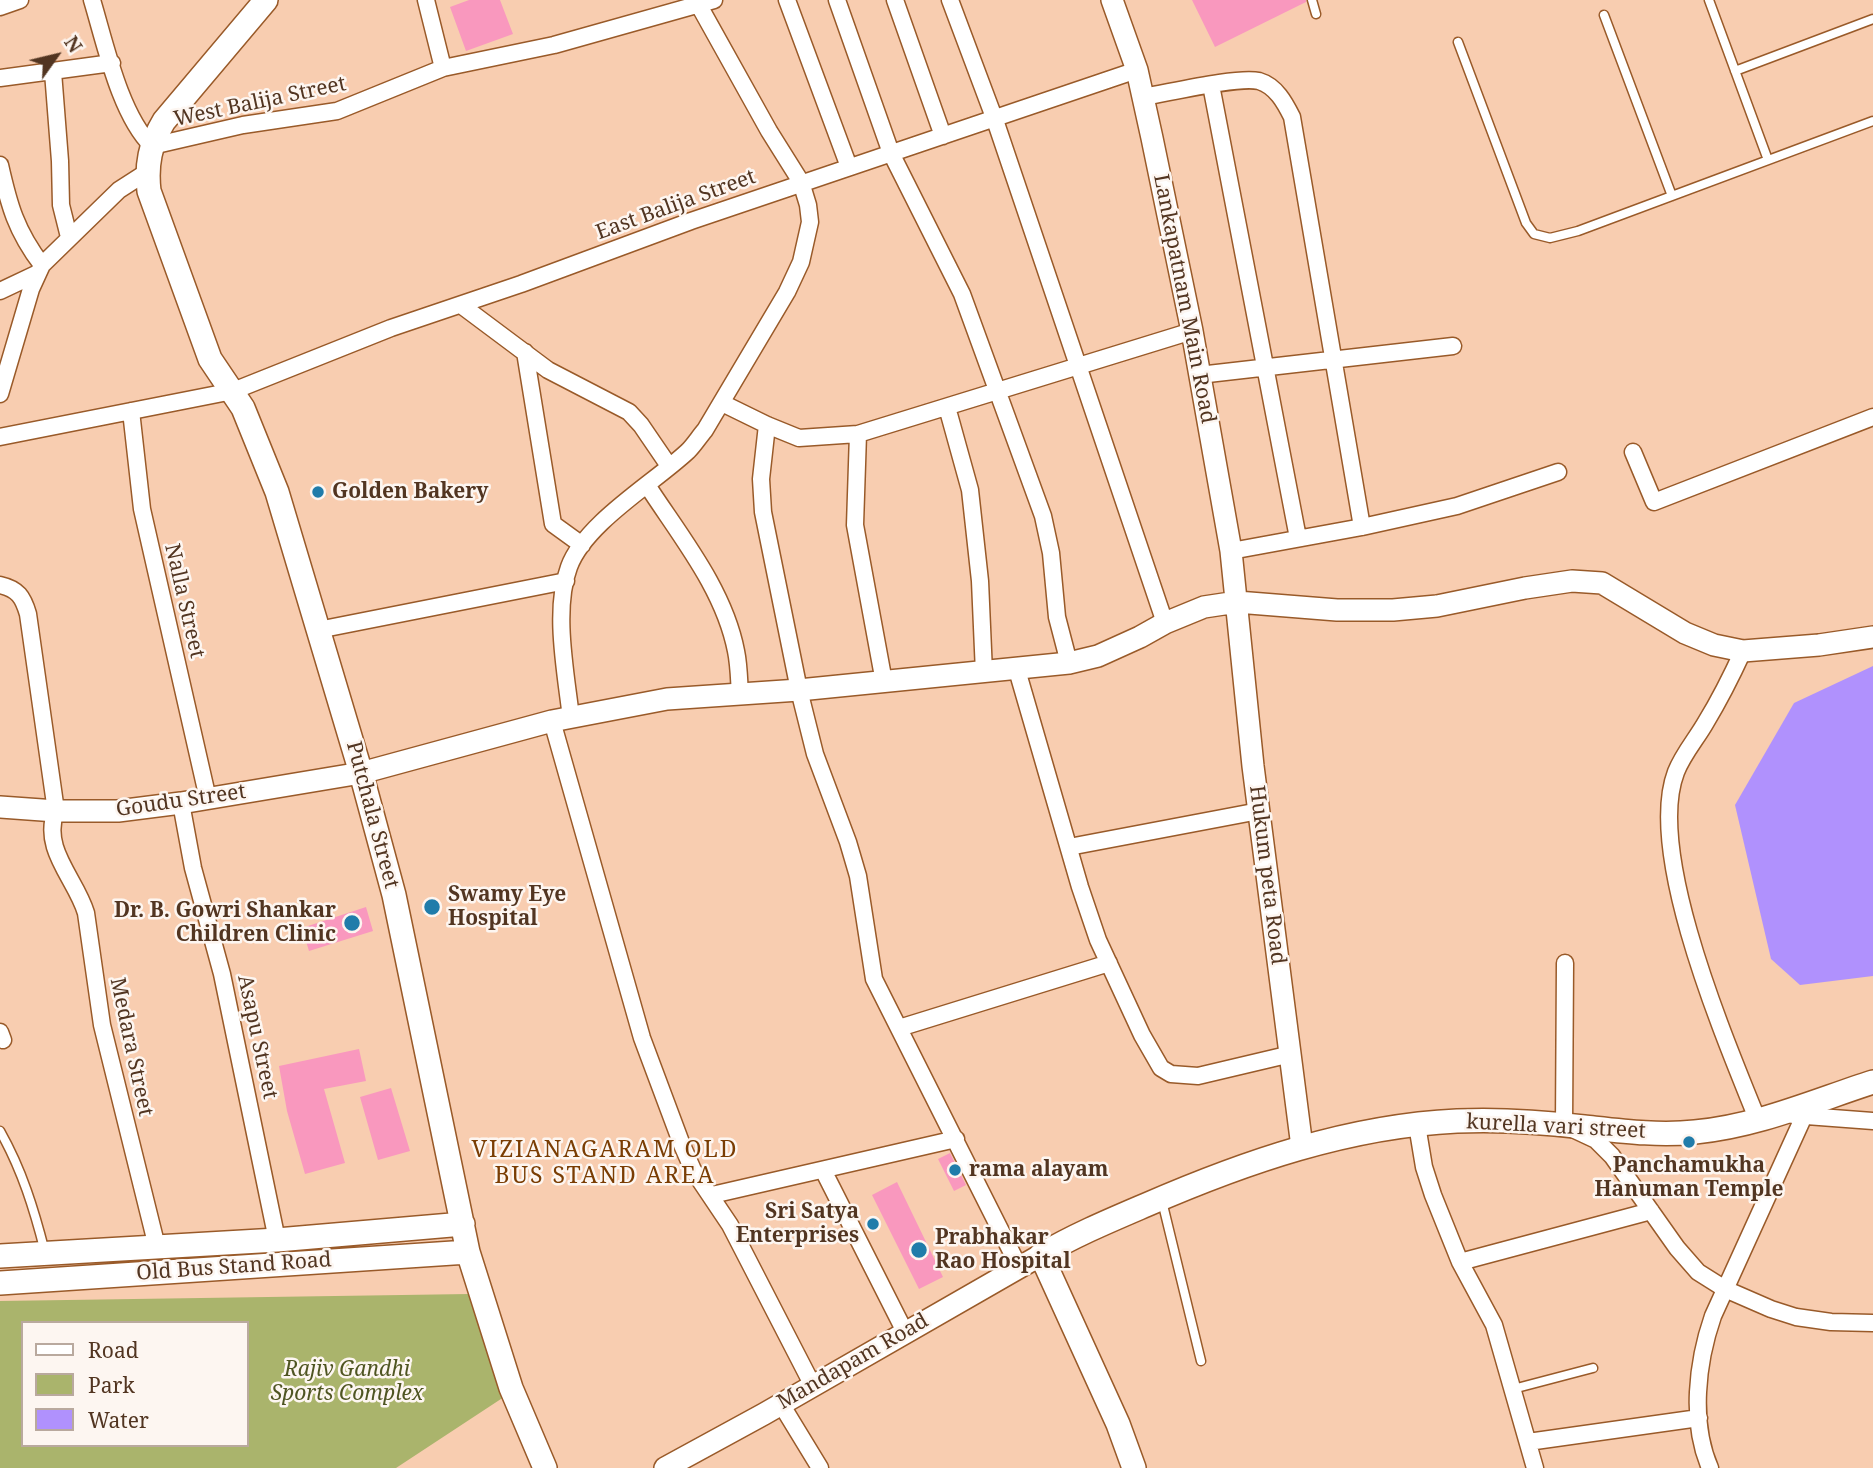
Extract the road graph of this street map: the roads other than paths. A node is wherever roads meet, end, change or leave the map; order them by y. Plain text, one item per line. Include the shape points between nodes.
1 (20, 0) edge
2 (92, 0) edge
3 (266, 0) edge
4 (425, 0) edge
5 (788, 0) edge
6 (837, 0) edge
7 (895, 0) edge
8 (950, 0) edge
9 (1112, 0) edge
10 (1311, 0) edge
11 (1709, 0) edge
12 (703, 2) edge
13 (0, 7) edge
14 (1316, 14) dead end
15 (1604, 15) dead end
16 (1873, 19) edge
17 (1458, 42) dead end
18 (112, 63) junction
19 (443, 68) junction
20 (1137, 69) junction
21 (1735, 71) junction
22 (53, 72) junction
23 (0, 78) edge
24 (1211, 85) junction
25 (1143, 97) junction
26 (995, 120) junction
27 (1873, 121) edge
28 (943, 136) junction
29 (152, 146) junction
30 (891, 153) junction
31 (1768, 160) junction
32 (0, 165) edge
33 (849, 167) junction
34 (147, 172) junction
35 (802, 182) junction
36 (1672, 195) junction
37 (69, 237) junction
38 (39, 270) junction
39 (0, 291) edge
40 (461, 304) junction
41 (1192, 331) junction
42 (1453, 346) dead end
43 (525, 352) junction
44 (1334, 360) junction
45 (1079, 366) junction
46 (1266, 368) junction
47 (1199, 375) junction
48 (233, 391) junction
49 (998, 391) junction
50 (0, 394) edge
51 (722, 403) junction
52 (947, 407) junction
53 (131, 411) junction
54 (1873, 417) edge
55 (767, 425) junction
56 (858, 434) junction
57 (0, 437) edge
58 (1633, 452) dead end
59 (669, 466) junction
60 (1558, 472) dead end
61 (647, 485) junction
62 (1362, 527) junction
63 (1298, 538) junction
64 (582, 545) junction
65 (1231, 551) junction
66 (565, 581) junction
67 (0, 585) edge
68 (1237, 602) junction
69 (1165, 623) junction
70 (318, 630) junction
71 (1873, 637) edge
72 (1744, 650) junction
73 (1069, 663) junction
74 (1017, 670) junction
75 (984, 673) junction
76 (884, 682) junction
77 (799, 690) junction
78 (740, 695) junction
79 (562, 719) junction
80 (360, 773) junction
81 (208, 799) junction
82 (181, 803) junction
83 (0, 807) edge
84 (56, 811) junction
85 (1259, 811) junction
86 (1069, 847) junction
87 (1565, 962) dead end
88 (1109, 963) junction
89 (900, 1028) junction
90 (1291, 1054) junction
91 (1873, 1082) edge
92 (1794, 1115) junction
93 (1758, 1121) junction
94 (1873, 1121) edge
95 (1417, 1125) junction
96 (1564, 1125) junction
97 (0, 1131) edge
98 (956, 1139) junction
99 (1302, 1147) junction
100 (822, 1170) junction
101 (712, 1195) junction
102 (1161, 1198) junction
103 (1651, 1211) junction
104 (463, 1224) junction
105 (277, 1240) junction
106 (156, 1247) junction
107 (468, 1251) junction
108 (46, 1254) junction
109 (1041, 1255) junction
110 (0, 1256) edge
111 (1460, 1262) junction
112 (1019, 1267) junction
113 (0, 1283) edge
114 (1725, 1289) junction
115 (1873, 1323) edge
116 (905, 1332) junction
117 (1201, 1361) dead end
118 (1593, 1368) dead end
119 (813, 1386) junction
120 (1513, 1389) junction
121 (781, 1404) junction
122 (1699, 1418) junction
123 (1528, 1442) junction
124 (1529, 1467) edge
125 (545, 1468) edge
126 (665, 1468) edge
127 (820, 1468) edge
128 (1135, 1468) edge
129 (1710, 1468) edge

1 - 13 street
2 - 18 street
3 - 29 main road via 163,121
4 - 19 street
5 - 33 street
6 - 30 street
7 - 28 street
8 - 26 street
9 - 20 street, Lankapatnam Main Road
10 - 14 lane
11 - 21 lane
12 - 19 street, West Balija Street via 554,44
12 - 35 street via 769,131
15 - 36 lane
16 - 21 lane
17 - 36 lane via 1511,188 1534,234 1550,238 1578,231
18 - 22 street
18 - 29 street via 136,128
19 - 29 street, West Balija Street via 337,111 243,125
20 - 25 street, Lankapatnam Main Road
20 - 26 street, East Balija Street
21 - 31 lane
22 - 23 street
22 - 37 street via 61,205
24 - 25 street
24 - 44 street via 1260,81 1283,100 1292,117
24 - 46 street
25 - 41 street, Lankapatnam Main Road
26 - 28 street, East Balija Street
26 - 45 street
27 - 31 lane
28 - 30 street, East Balija Street
29 - 34 main road
30 - 33 street, East Balija Street
30 - 49 street via 952,272
31 - 36 lane
32 - 38 street via 13,216
33 - 35 street, East Balija Street
34 - 37 street via 119,190
34 - 48 main road, Putchala Street via 155,212 210,359
35 - 40 street, East Balija Street
35 - 51 street via 810,222 801,262
37 - 38 street
38 - 39 street
38 - 50 street
40 - 43 street
40 - 48 street, East Balija Street
41 - 45 street
41 - 47 street, Lankapatnam Main Road
42 - 44 street
43 - 59 street via 548,370 629,412
43 - 64 street via 553,524
44 - 46 street
44 - 62 street
45 - 49 street
45 - 69 street
46 - 47 street
46 - 63 street
47 - 65 street, Lankapatnam Main Road
48 - 53 street, East Balija Street
48 - 70 main road, Putchala Street via 277,492
49 - 52 street
49 - 73 street via 1048,533 1057,617
51 - 55 street
51 - 59 street via 697,440
52 - 56 street
52 - 75 street via 970,490
53 - 57 street, East Balija Street
53 - 81 street, Nalla Street via 142,509
54 - 58 street via 1654,502
55 - 56 street via 799,438
55 - 77 street via 761,480 764,512
56 - 76 street via 855,525
59 - 61 street
60 - 62 street via 1457,506
61 - 64 street
61 - 78 street via 719,600 737,653
62 - 63 street
63 - 65 street
64 - 66 street
65 - 68 street, Lankapatnam Main Road
66 - 70 street
66 - 79 street
67 - 84 street, Medara Street via 21,595 28,614
68 - 69 street, Goudu Street via 1204,607
68 - 72 street, Goudu Street via 1393,610 1572,581 1602,583 1685,633 1714,645
68 - 85 street, Hukum peta Road
69 - 73 street, Goudu Street via 1098,656
70 - 80 main road, Putchala Street
71 - 72 street, Goudu Street
72 - 93 street via 1676,772 1670,834 1684,912
73 - 74 street, Goudu Street
74 - 75 street, Goudu Street
74 - 86 street
75 - 76 street, Goudu Street
76 - 77 street, Goudu Street
77 - 78 street, Goudu Street
77 - 89 street via 815,754 858,876 874,979
78 - 79 street, Goudu Street via 667,699
79 - 80 street, Goudu Street
79 - 101 street via 642,1038 693,1170
80 - 81 street, Goudu Street
80 - 104 main road, Putchala Street via 394,895
81 - 82 street, Goudu Street
82 - 84 street, Goudu Street via 118,811
82 - 105 street, Asapu Street
83 - 84 street, Goudu Street
84 - 106 street, Medara Street via 51,831 54,849 86,914 102,1025
85 - 86 street
85 - 90 street, Hukum peta Road
86 - 88 street
87 - 96 street
88 - 89 street
88 - 90 street via 1142,1035 1161,1068 1171,1074 1198,1076
89 - 98 street
90 - 99 street, Hukum peta Road
91 - 92 main road, kurella vari street
92 - 93 main road, kurella vari street
92 - 94 street
92 - 114 street
93 - 96 main road, kurella vari street via 1694,1132 1643,1133
95 - 96 main road, kurella vari street via 1457,1121
95 - 99 main road, kurella vari street
95 - 111 street via 1424,1167
96 - 103 street via 1596,1140 1627,1174
97 - 108 lane via 32,1200
98 - 100 street
98 - 112 street
99 - 102 main road, kurella vari street via 1239,1166
100 - 101 street
100 - 116 street
101 - 119 street
102 - 109 main road, kurella vari street
102 - 117 lane
103 - 111 street
103 - 114 street via 1698,1272
104 - 105 main road, Old Bus Stand Road
104 - 107 main road, Putchala Street
105 - 106 main road, Old Bus Stand Road
106 - 108 main road, Old Bus Stand Road
107 - 113 main road, Old Bus Stand Road
107 - 125 main road via 511,1388
108 - 110 main road, Old Bus Stand Road
109 - 112 street, Mandapam Road
109 - 128 main road
111 - 120 street via 1494,1325
112 - 116 street, Mandapam Road
114 - 115 street via 1796,1317
114 - 122 street via 1705,1340
116 - 119 street, Mandapam Road
118 - 120 lane
119 - 121 street, Mandapam Road
120 - 123 street
121 - 126 street, Mandapam Road
121 - 127 street
122 - 123 street
122 - 129 street
123 - 124 street

